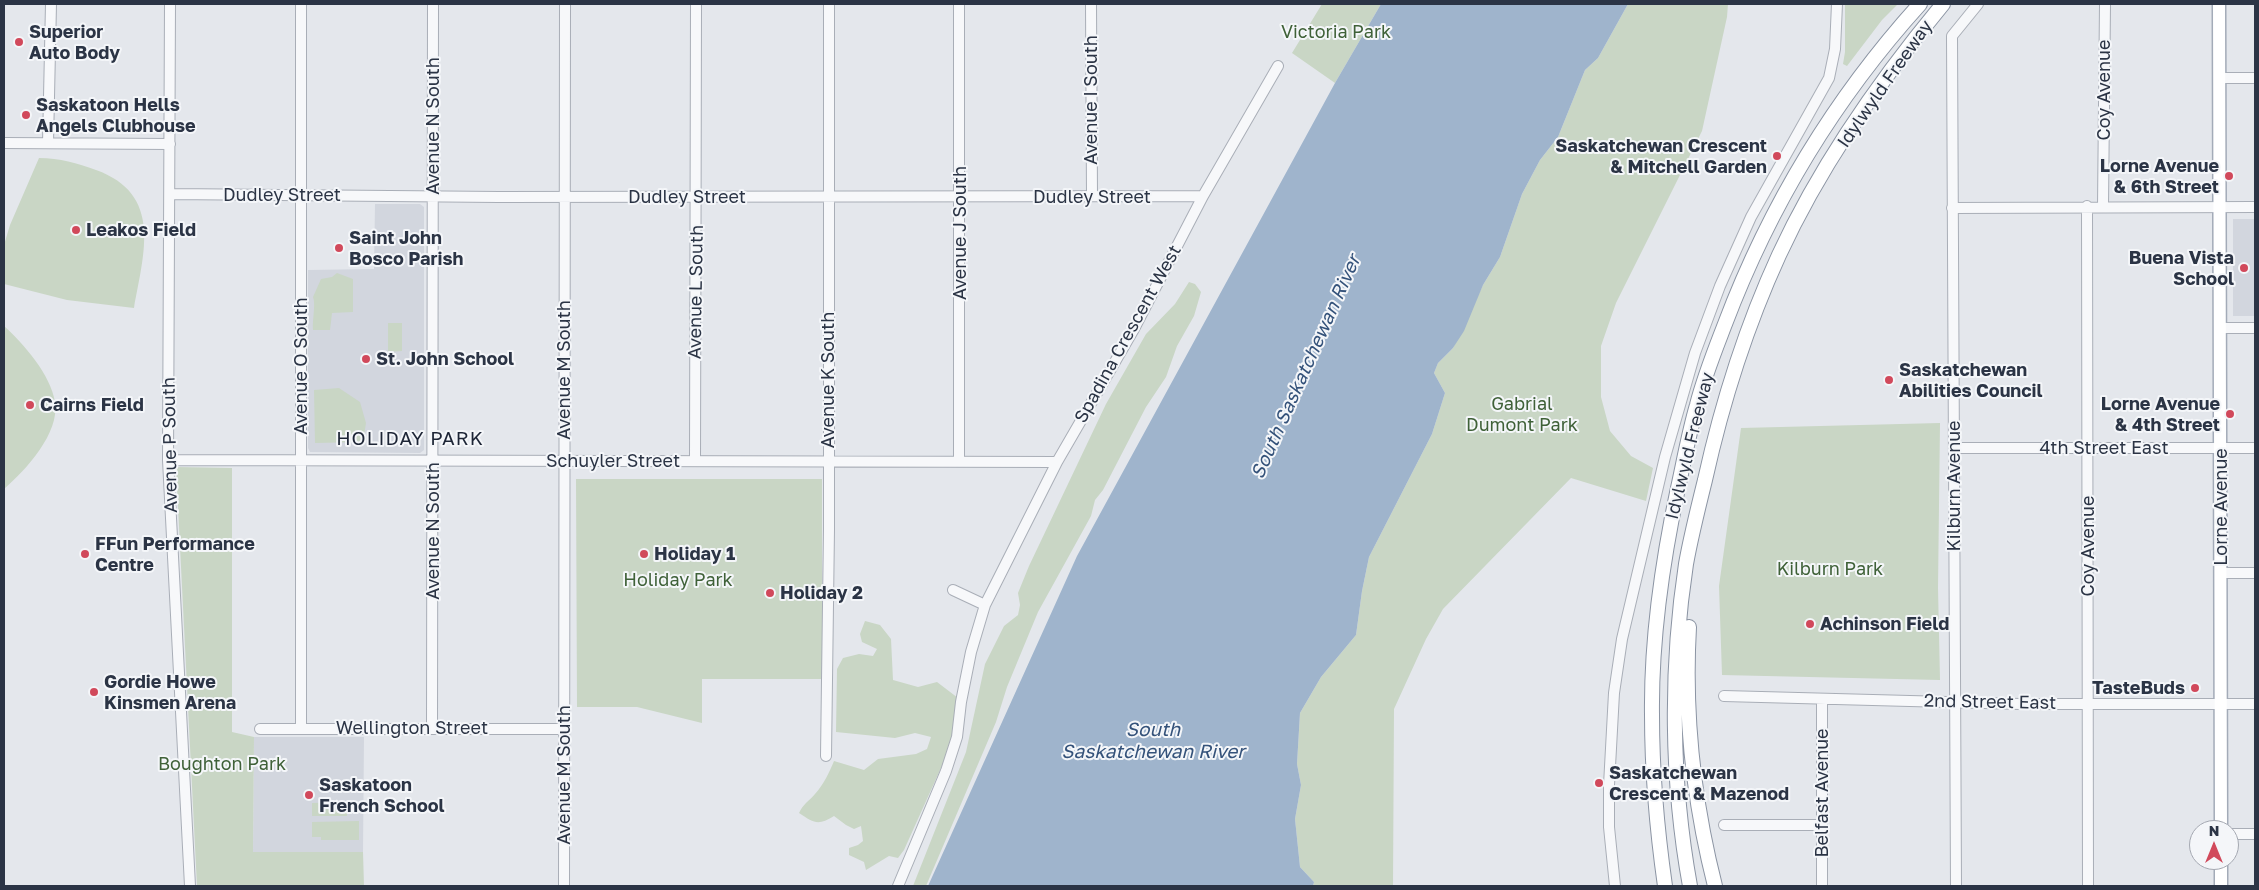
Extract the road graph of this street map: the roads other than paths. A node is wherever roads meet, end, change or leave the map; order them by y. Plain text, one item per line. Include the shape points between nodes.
1 (51, 4) edge
2 (170, 4) edge
3 (301, 4) edge
4 (433, 4) edge
5 (565, 4) edge
6 (696, 4) edge
7 (829, 4) edge
8 (959, 4) edge
9 (1091, 4) edge
10 (1837, 4) edge
11 (1920, 4) edge
12 (1943, 4) edge
13 (1978, 4) edge
14 (2105, 4) edge
15 (2220, 4) edge
16 (1278, 66) dead end
17 (2219, 78) junction
18 (2255, 78) edge
19 (4, 143) edge
20 (48, 143) junction
21 (170, 144) junction
22 (170, 194) junction
23 (301, 195) junction
24 (433, 195) junction
25 (565, 196) junction
26 (697, 196) junction
27 (828, 196) junction
28 (960, 196) junction
29 (1092, 196) junction
30 (1203, 196) junction
31 (2087, 206) junction
32 (2103, 206) junction
33 (2220, 207) junction
34 (2255, 207) edge
35 (1952, 208) junction
36 (2220, 328) junction
37 (2255, 328) edge
38 (1714, 439) junction
39 (1954, 448) junction
40 (2087, 448) junction
41 (2220, 448) junction
42 (2255, 448) edge
43 (168, 460) junction
44 (301, 461) junction
45 (564, 461) junction
46 (695, 461) junction
47 (433, 462) junction
48 (828, 462) junction
49 (959, 462) junction
50 (1056, 462) junction
51 (2221, 573) junction
52 (2255, 573) edge
53 (952, 590) dead end
54 (985, 605) junction
55 (1724, 696) dead end
56 (1822, 699) junction
57 (1955, 703) junction
58 (2088, 703) junction
59 (2221, 704) junction
60 (2255, 704) edge
61 (432, 728) junction
62 (260, 729) dead end
63 (301, 729) junction
64 (564, 729) junction
65 (826, 756) dead end
66 (2221, 820) edge
67 (1724, 825) dead end
68 (1822, 826) junction
69 (2239, 834) edge
70 (2255, 834) edge
71 (2221, 870) edge
72 (190, 886) edge
73 (564, 886) edge
74 (898, 886) edge
75 (1615, 886) edge
76 (1665, 886) edge
77 (1690, 886) edge
78 (1715, 886) edge
79 (1822, 886) edge
80 (1956, 886) edge
81 (2088, 886) edge
82 (2221, 886) edge

1 - 20 street
2 - 21 street, Avenue P South
3 - 23 street, Avenue O South
4 - 24 street, Avenue N South
5 - 25 street, Avenue M South
6 - 26 street, Avenue L South
7 - 27 street, Avenue K South
8 - 28 street, Avenue J South
9 - 29 street, Avenue I South
10 - 75 street via 1835,50 1829,78 1751,217 1720,286 1695,352 1665,457 1622,639 1614,693 1609,827
11 - 76 highway, Idylwyld Freeway via 1855,82 1824,125 1789,184 1740,286 1697,404 1664,552 1655,636 1653,760
12 - 38 highway, Idylwyld Freeway via 1854,122 1798,218 1760,298 1739,354
13 - 35 street, Kilburn Avenue via 1952,36
14 - 32 street, Coy Avenue
15 - 17 main road, Lorne Avenue
16 - 30 street, Spadina Crescent West
17 - 18 street
17 - 33 main road, Lorne Avenue
19 - 20 street
20 - 21 street
21 - 22 street, Avenue P South
22 - 23 street, Dudley Street
22 - 43 street, Avenue P South
23 - 24 street, Dudley Street
23 - 44 street, Avenue O South
24 - 25 street, Dudley Street
24 - 47 street, Avenue N South
25 - 26 street, Dudley Street
25 - 45 street, Avenue M South
26 - 27 street, Dudley Street
26 - 46 street, Avenue L South
27 - 28 street, Dudley Street
27 - 48 street, Avenue K South
28 - 29 street, Dudley Street
28 - 49 street, Avenue J South
29 - 30 street, Dudley Street
30 - 50 street, Spadina Crescent West via 1134,329
31 - 32 street
31 - 35 street
31 - 40 street, Coy Avenue
32 - 33 street
33 - 34 street
33 - 36 main road, Lorne Avenue
35 - 39 street, Kilburn Avenue
36 - 37 street
36 - 41 main road, Lorne Avenue
38 - 77 highway, Idylwyld Freeway via 1687,562 1680,611 1676,751
38 - 78 highway via 1696,547 1688,640 1692,756 1700,816
39 - 40 street, 4th Street East
39 - 57 street, Kilburn Avenue
40 - 41 street, 4th Street East
40 - 58 street, Coy Avenue
41 - 42 street, 4th Street East
41 - 51 main road, Lorne Avenue
43 - 44 street, Schuyler Street
43 - 72 street, Avenue P South
44 - 47 street, Schuyler Street
44 - 63 street, Avenue O South
45 - 46 street, Schuyler Street
45 - 47 street, Schuyler Street
45 - 64 street, Avenue M South
46 - 48 street, Schuyler Street
47 - 61 street, Avenue N South
48 - 49 street, Schuyler Street
48 - 65 street, Avenue K South
49 - 50 street, Schuyler Street
50 - 54 street, Spadina Crescent West
51 - 52 street
51 - 59 main road, Lorne Avenue
53 - 54 street
54 - 74 street, Spadina Crescent West via 970,652 957,737
55 - 56 street, 2nd Street East
56 - 57 street, 2nd Street East
56 - 68 street, Belfast Avenue
57 - 58 street, 2nd Street East
57 - 80 street, Kilburn Avenue
58 - 59 street, 2nd Street East
58 - 81 street, Coy Avenue
59 - 60 street, 2nd Street East
59 - 66 main road, Lorne Avenue
61 - 63 street, Wellington Street
61 - 64 street, Wellington Street
62 - 63 street, Wellington Street
64 - 73 street, Avenue M South
67 - 68 street
68 - 79 street, Belfast Avenue
69 - 70 street
71 - 82 main road

